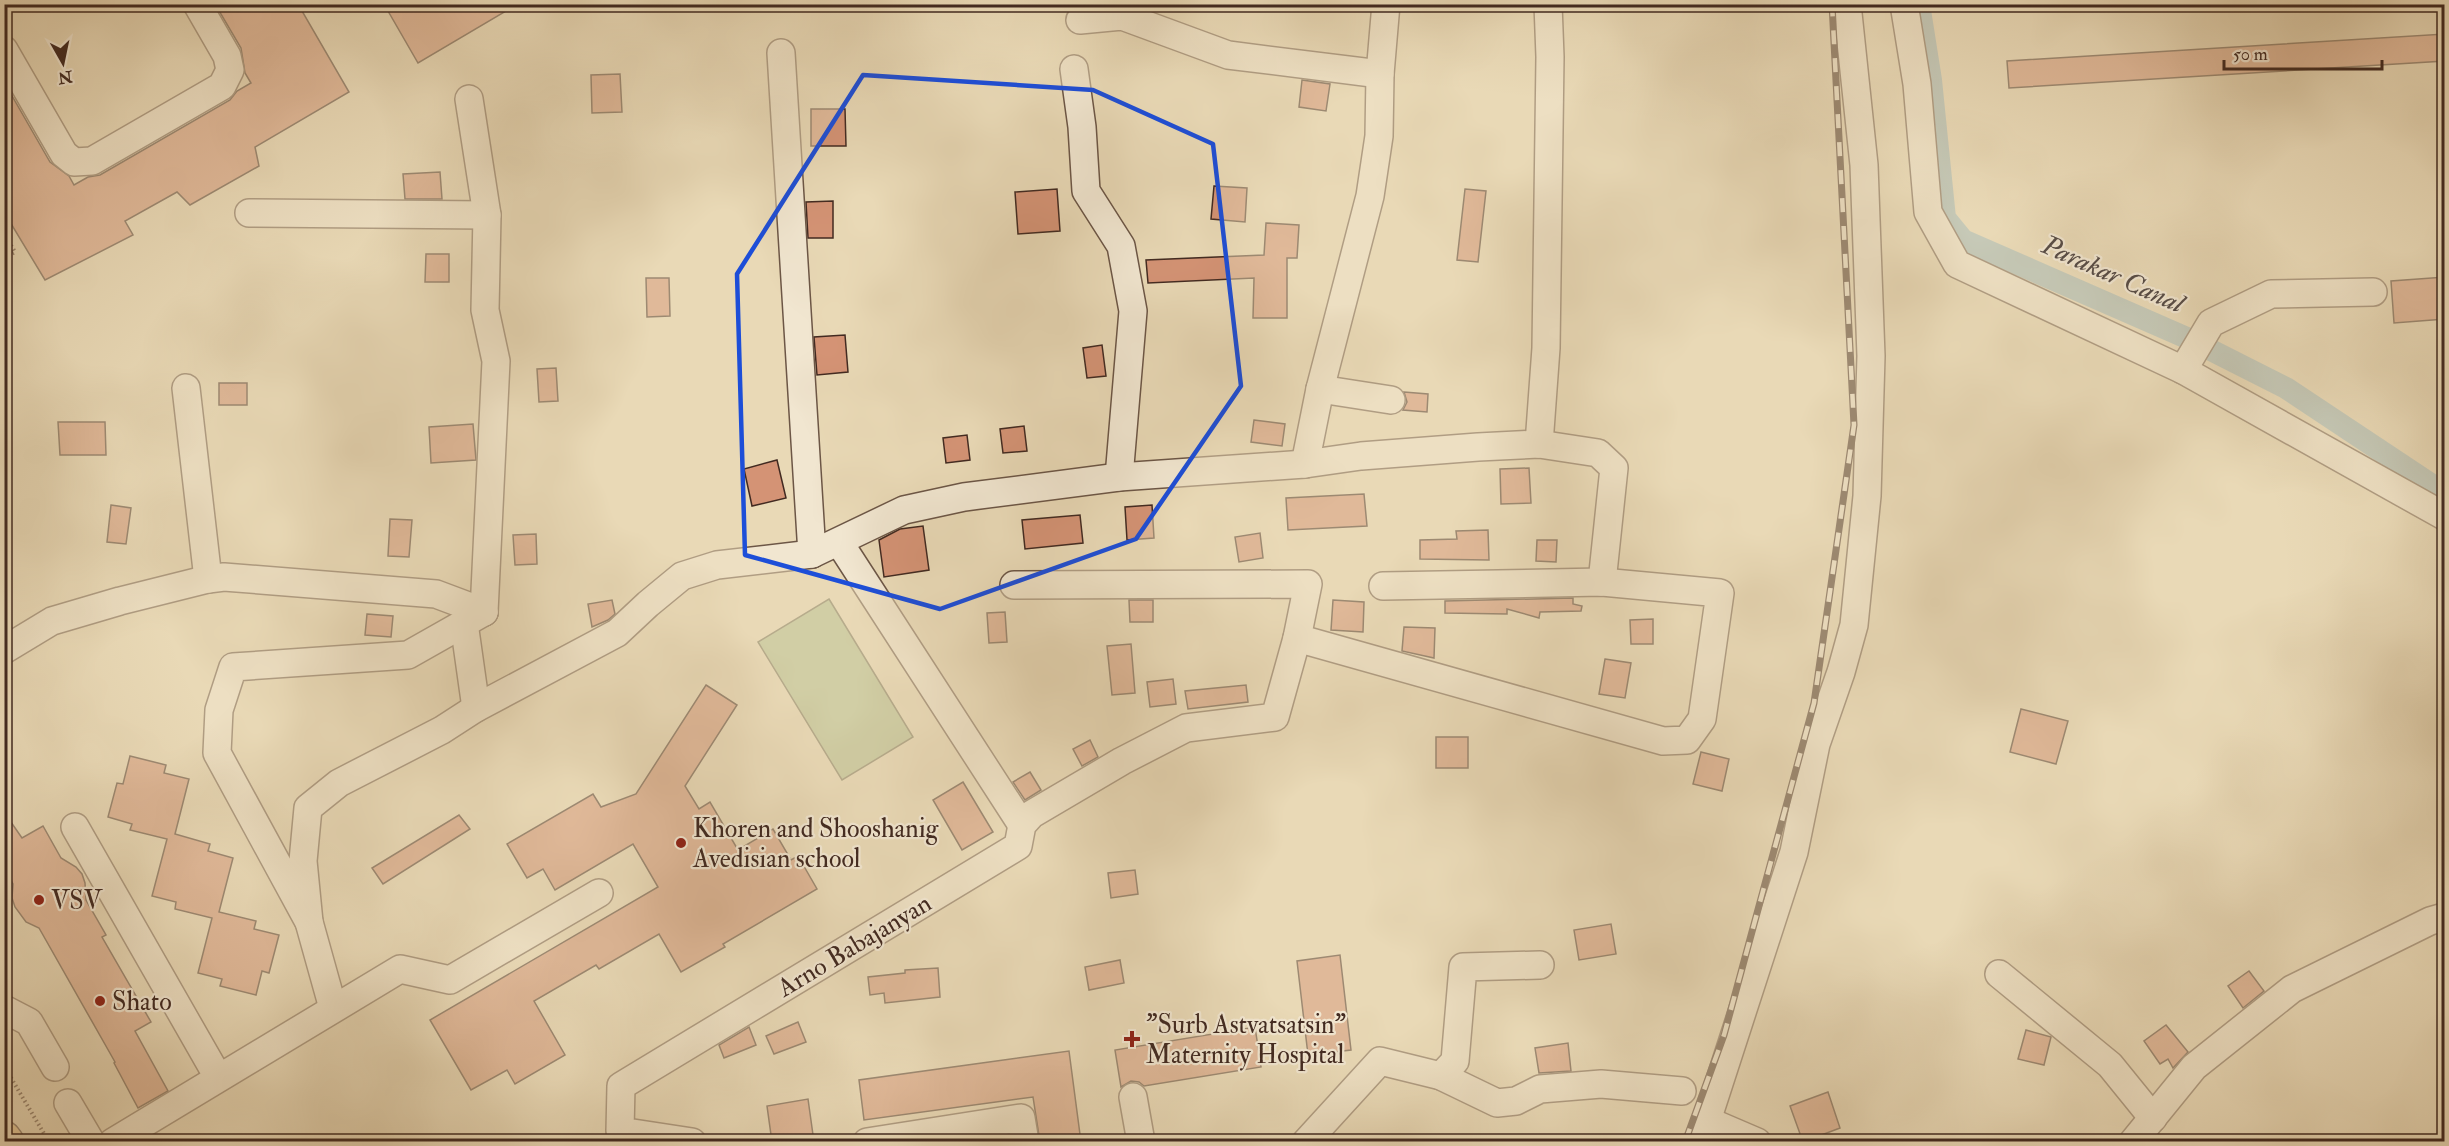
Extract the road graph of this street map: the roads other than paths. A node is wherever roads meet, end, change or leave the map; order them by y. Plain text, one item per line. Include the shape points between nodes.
1 (197, 4) edge
2 (1386, 4) edge
3 (1548, 4) edge
4 (1847, 4) edge
5 (1904, 4) edge
6 (1080, 20) dead end
7 (4, 50) edge
8 (781, 53) dead end
9 (1074, 69) dead end
10 (1380, 74) junction
11 (469, 99) dead end
12 (249, 213) dead end
13 (487, 215) junction
14 (2373, 292) dead end
15 (2183, 370) junction
16 (186, 388) dead end
17 (1320, 389) junction
18 (1391, 400) dead end
19 (1539, 444) junction
20 (1305, 465) junction
21 (1119, 477) junction
22 (2445, 516) edge
23 (838, 542) junction
24 (812, 554) junction
25 (208, 579) junction
26 (1602, 582) junction
27 (1014, 585) dead end
28 (1383, 586) dead end
29 (474, 618) junction
30 (1297, 638) junction
31 (4, 650) edge
32 (476, 708) junction
33 (1022, 825) junction
34 (75, 827) dead end
35 (599, 893) dead end
36 (2445, 917) edge
37 (309, 922) junction
38 (1540, 965) dead end
39 (1999, 975) dead end
40 (333, 1008) junction
41 (4, 1009) edge
42 (55, 1067) dead end
43 (1441, 1076) junction
44 (218, 1077) junction
45 (1682, 1090) dead end
46 (1133, 1097) dead end
47 (68, 1103) dead end
48 (2153, 1118) junction
49 (1704, 1131) edge
50 (91, 1142) edge
51 (113, 1142) edge
52 (692, 1142) edge
53 (867, 1142) edge
54 (1025, 1142) edge
55 (1141, 1142) edge
56 (1306, 1142) edge
57 (1757, 1142) edge
58 (2133, 1142) edge

1 - 7 street via 227,56 230,70 222,86 92,161 74,162 64,154
2 - 10 street
3 - 19 street via 1546,348
4 - 49 street via 1864,165 1871,356 1867,496 1854,625 1816,744 1794,852
5 - 15 street via 1917,84 1928,212 1957,264
6 - 10 street via 1122,16 1228,55
8 - 24 street
9 - 21 street via 1083,127 1086,191 1121,246 1133,311
10 - 17 street via 1370,196
11 - 13 street
12 - 13 street
13 - 29 street via 484,310 496,361
14 - 15 street via 2271,294 2211,323
15 - 22 street
16 - 25 street
17 - 18 street
17 - 20 street
19 - 20 street via 1361,456
19 - 26 street via 1598,453 1614,468
20 - 21 street
21 - 23 street via 964,497 904,510
23 - 24 street
23 - 33 street
24 - 32 street via 717,565 682,576 617,633
25 - 29 street via 224,577 436,594
25 - 31 street via 52,621
26 - 28 street
26 - 30 street via 1720,593 1702,719 1687,740 1663,741
27 - 30 street, Arno Babajanyan via 1308,584
29 - 32 street
29 - 37 street via 408,655 233,668 219,710 217,753
30 - 33 street, Arno Babajanyan via 1275,717 1186,728 1032,814
32 - 37 street via 339,783 308,808 303,861
33 - 52 street, Arno Babajanyan via 1018,846 621,1086 620,1131
34 - 44 street
35 - 40 street via 450,980 399,969
36 - 48 street via 2292,989 2194,1067
37 - 40 street
38 - 43 street via 1463,967 1455,1061
39 - 48 street via 2110,1065
40 - 44 street
41 - 42 street via 28,1022
43 - 45 street via 1497,1102 1516,1101 1540,1089 1601,1084
43 - 56 street via 1380,1061
44 - 51 street
46 - 55 street
47 - 50 street
48 - 58 street
49 - 57 street
53 - 54 street via 1021,1118

